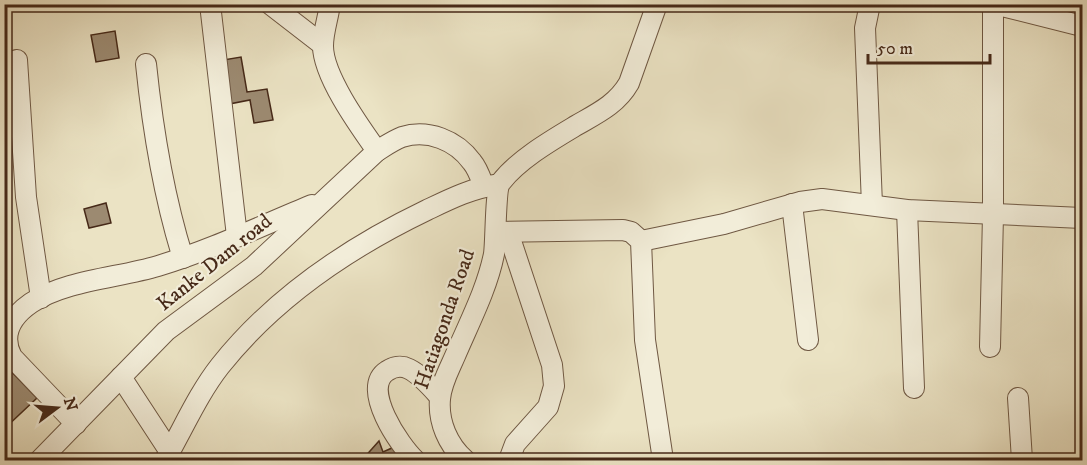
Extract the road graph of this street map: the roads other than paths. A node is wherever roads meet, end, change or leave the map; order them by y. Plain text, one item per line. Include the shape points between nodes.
1 (210, 4) edge
2 (270, 4) edge
3 (330, 4) edge
4 (657, 4) edge
5 (870, 4) edge
6 (993, 4) edge
7 (1083, 26) edge
8 (323, 45) junction
9 (17, 60) dead end
10 (146, 64) dead end
11 (13, 119) edge
12 (377, 151) junction
13 (491, 186) junction
14 (322, 201) junction
15 (792, 204) junction
16 (872, 205) junction
17 (907, 210) junction
18 (993, 215) junction
19 (1083, 218) edge
20 (502, 232) junction
21 (237, 236) junction
22 (640, 241) junction
23 (183, 258) junction
24 (41, 298) junction
25 (808, 340) dead end
26 (990, 347) dead end
27 (121, 377) junction
28 (914, 388) dead end
29 (440, 397) junction
30 (1018, 398) dead end
31 (76, 424) junction
32 (168, 456) edge
33 (40, 460) edge
34 (415, 460) edge
35 (465, 460) edge
36 (509, 460) edge
37 (663, 460) edge
38 (1022, 460) edge

1 - 21 street
2 - 8 street
3 - 8 street
4 - 13 street via 623,94
5 - 16 street via 865,28
6 - 7 street
6 - 18 street
8 - 12 street via 340,93
9 - 11 street
10 - 23 street via 160,170
11 - 24 street
12 - 13 street, Kanke Dam road via 401,137 423,134 442,138 458,147
12 - 14 street, Kanke Dam road
13 - 20 street, Hatiagonda Road
13 - 32 street via 404,221 318,274 279,306 220,366
14 - 21 street
14 - 27 street, Kanke Dam road via 254,266 166,331
15 - 16 street via 822,200
15 - 22 street via 724,224
15 - 25 street
16 - 17 street
17 - 18 street
17 - 28 street
18 - 19 street
18 - 26 street
20 - 22 street via 623,230 632,232
20 - 29 street, Hatiagonda Road
20 - 36 street via 552,365 554,386 548,407 515,444
21 - 23 street
22 - 37 street via 645,340
23 - 24 street
24 - 31 street via 13,322 6,335 6,346
27 - 31 street, Kanke Dam road
27 - 32 street
29 - 34 street via 407,368 393,367 378,383 385,419
29 - 35 street, Hatiagonda Road via 444,428 450,443
30 - 38 street
31 - 33 street, Kanke Dam road

